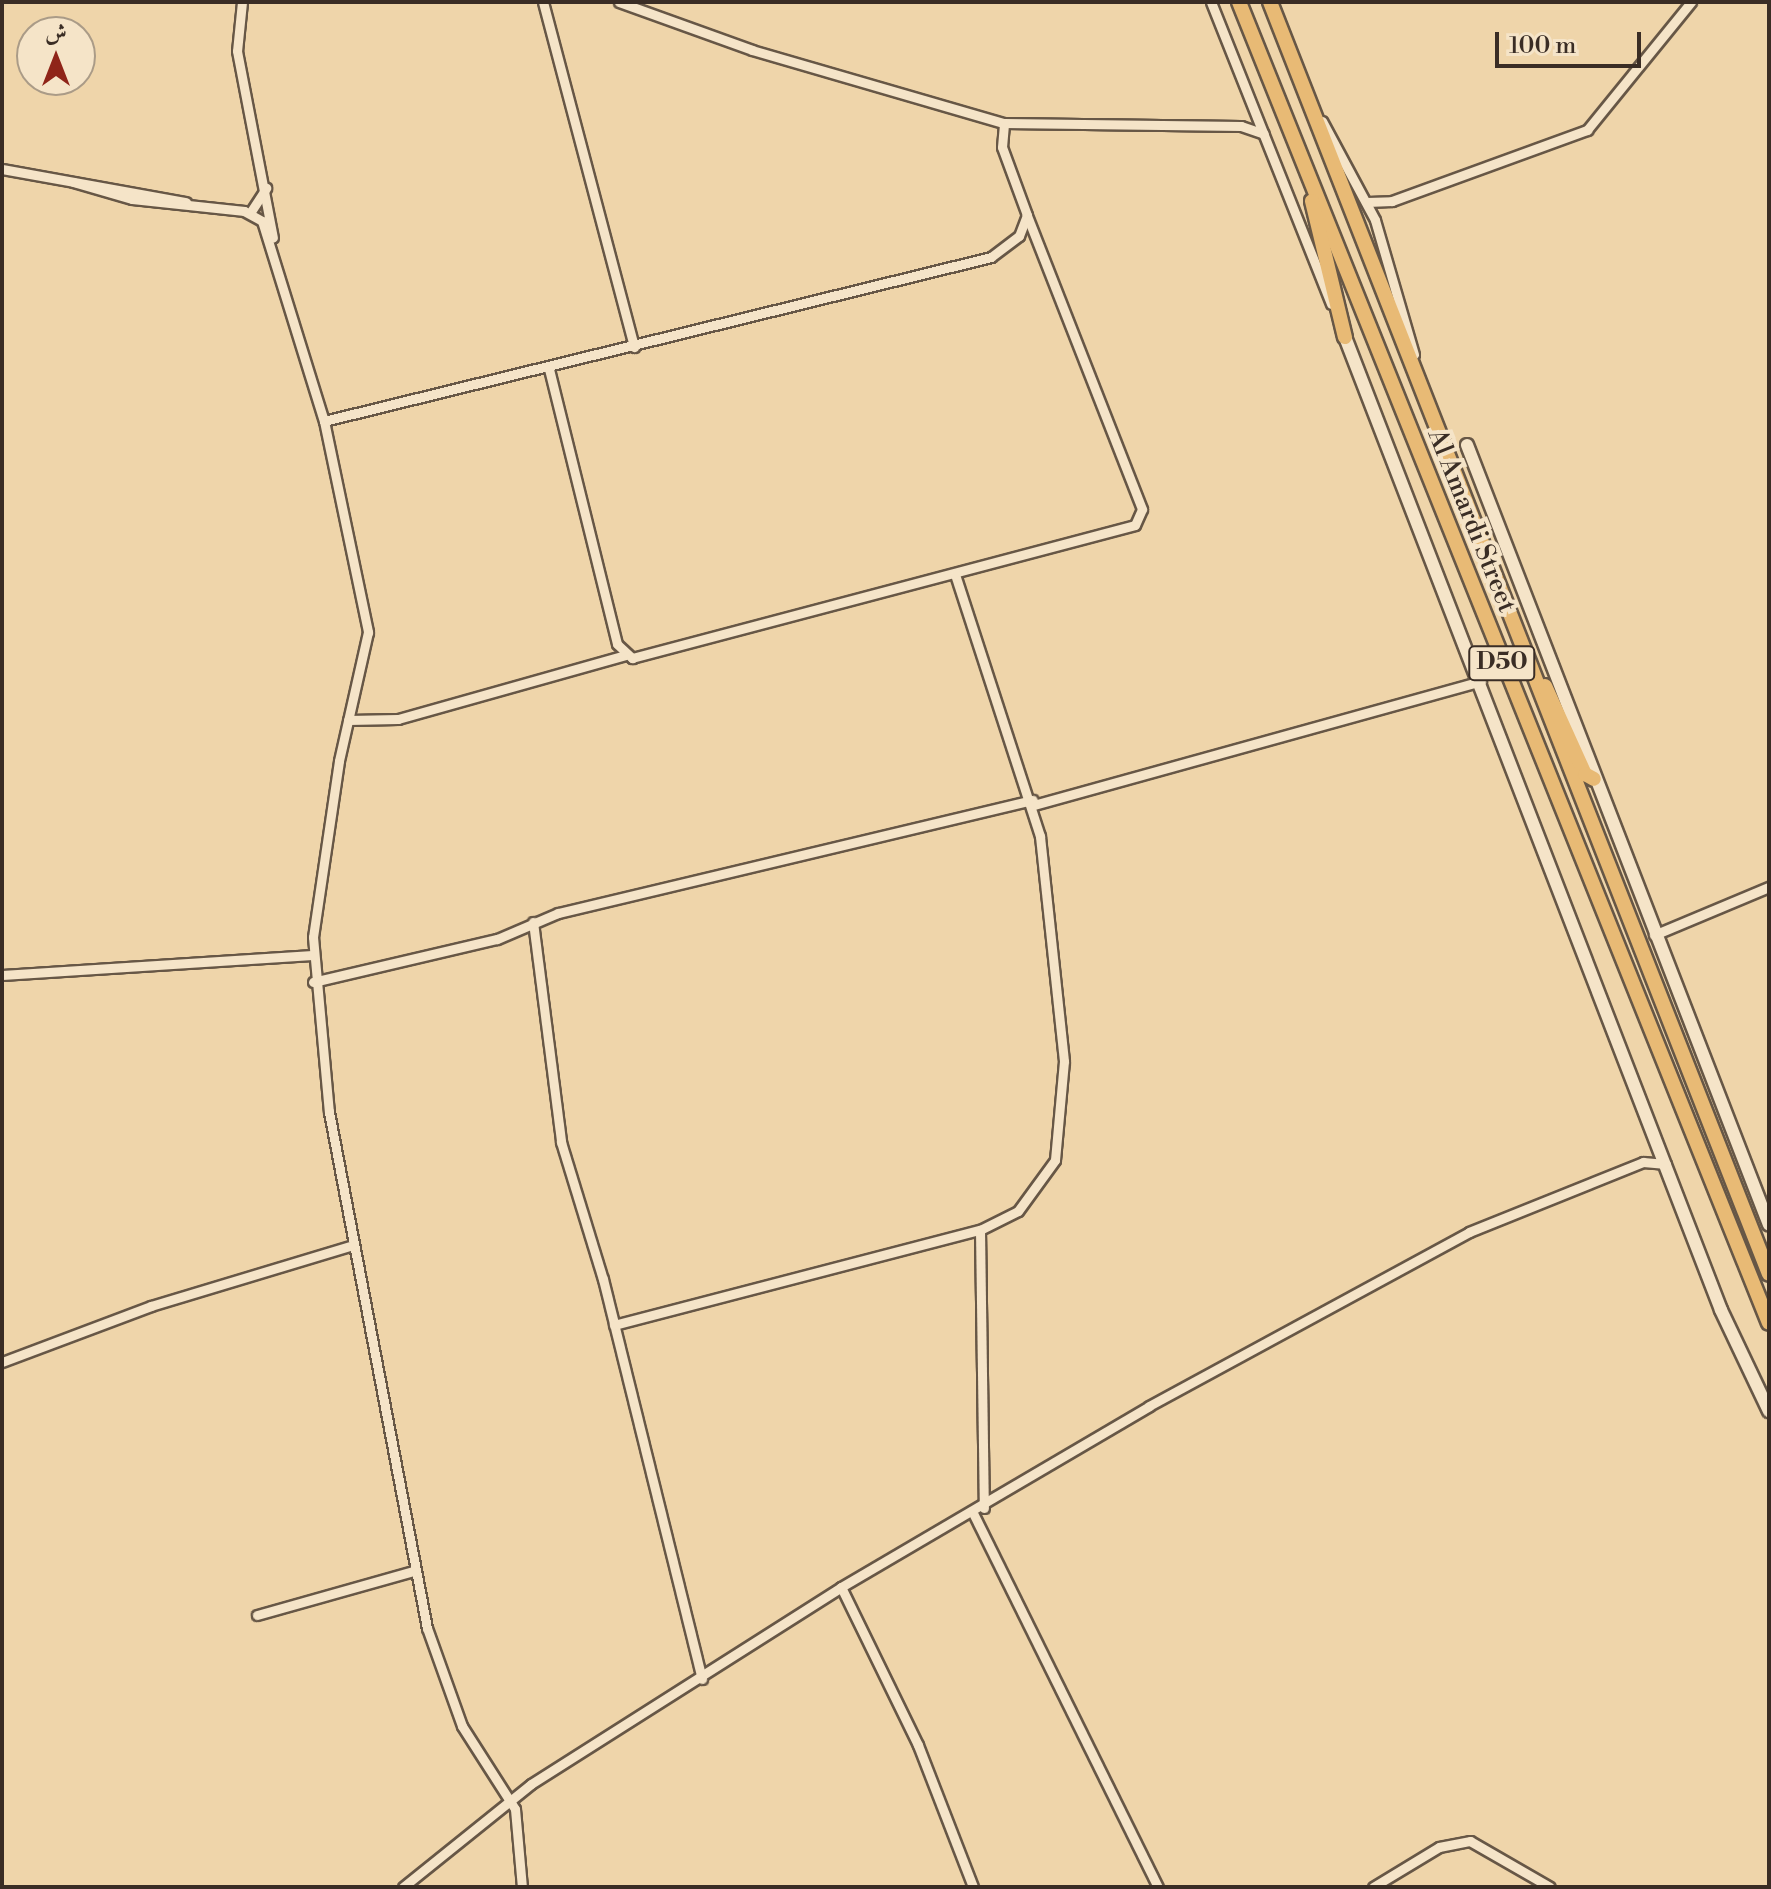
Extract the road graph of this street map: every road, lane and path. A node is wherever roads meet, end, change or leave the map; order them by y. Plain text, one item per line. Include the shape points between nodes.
1 (242, 2) edge
2 (543, 2) edge
3 (619, 2) edge
4 (1211, 2) edge
5 (1239, 2) edge
6 (1270, 2) edge
7 (1691, 2) edge
8 (1310, 105) junction
9 (1254, 107) junction
10 (1004, 123) junction
11 (1241, 126) junction
12 (1264, 134) junction
13 (2, 169) edge
14 (1312, 185) junction
15 (266, 188) junction
16 (1367, 202) junction
17 (250, 213) junction
18 (1027, 215) junction
19 (273, 240) junction
20 (1345, 337) junction
21 (634, 347) junction
22 (549, 369) junction
23 (1421, 393) junction
24 (324, 421) junction
25 (1467, 445) dead end
26 (955, 574) junction
27 (1517, 638) junction
28 (625, 655) junction
29 (1481, 681) junction
30 (348, 720) junction
31 (1594, 779) junction
32 (1033, 802) junction
33 (1769, 887) edge
34 (533, 922) junction
35 (1654, 935) junction
36 (312, 955) junction
37 (2, 975) edge
38 (313, 982) junction
39 (1657, 1139) junction
40 (1643, 1162) junction
41 (1667, 1164) junction
42 (1769, 1225) edge
43 (980, 1230) junction
44 (353, 1245) junction
45 (1769, 1274) edge
46 (1769, 1323) edge
47 (614, 1325) junction
48 (2, 1362) edge
49 (1769, 1411) edge
50 (984, 1508) junction
51 (974, 1515) junction
52 (414, 1571) junction
53 (841, 1587) junction
54 (257, 1615) dead end
55 (702, 1679) junction
56 (509, 1799) junction
57 (403, 1887) edge
58 (522, 1887) edge
59 (973, 1887) edge
60 (1158, 1887) edge
61 (1373, 1887) edge
62 (1550, 1887) edge

1 - 15 street via 237,51
2 - 21 street
3 - 10 street via 738,46
4 - 9 street
5 - 14 main road, Al Amardi Street / D50
6 - 8 main road, Al Amardi Street / D50
7 - 16 street via 1591,127 1417,192
8 - 16 street
8 - 23 main road, Al Amardi Street / D50
9 - 11 street
9 - 12 street
10 - 11 street
10 - 18 street via 1002,147
11 - 12 street
12 - 20 street
13 - 17 street via 132,199
14 - 20 main road
14 - 46 main road, Al Amardi Street / D50
15 - 17 street
15 - 19 street
16 - 23 street via 1395,277
17 - 19 street
18 - 21 street via 1011,245 966,265
18 - 26 street via 1142,519
19 - 24 street
20 - 29 street
21 - 22 street
22 - 24 street
22 - 28 street
23 - 27 main road, Al Amardi Street / D50
24 - 30 street via 368,615
25 - 31 street
26 - 28 street via 637,659
26 - 32 street
27 - 31 main road via 1585,774
27 - 45 main road, Al Amardi Street / D50
28 - 30 street via 398,719
29 - 32 street
29 - 39 street
30 - 36 street
31 - 35 street
32 - 34 street
32 - 43 street via 1061,1012 1060,1140 1033,1196
33 - 35 street
34 - 38 street via 485,943
34 - 47 street via 561,1142
35 - 42 street
36 - 37 street
36 - 38 street
38 - 44 street
39 - 40 street
39 - 41 street
40 - 41 street
40 - 50 street via 1423,1254 1149,1406
41 - 49 street
43 - 47 street
43 - 50 street
44 - 48 street via 151,1306
44 - 52 street via 394,1422
47 - 55 street
50 - 51 street
51 - 53 street
51 - 60 street
52 - 54 street
52 - 56 street via 452,1702
53 - 55 street
53 - 59 street via 918,1745
55 - 56 street
56 - 57 street
56 - 58 street via 519,1820
61 - 62 street via 1439,1847 1470,1841

